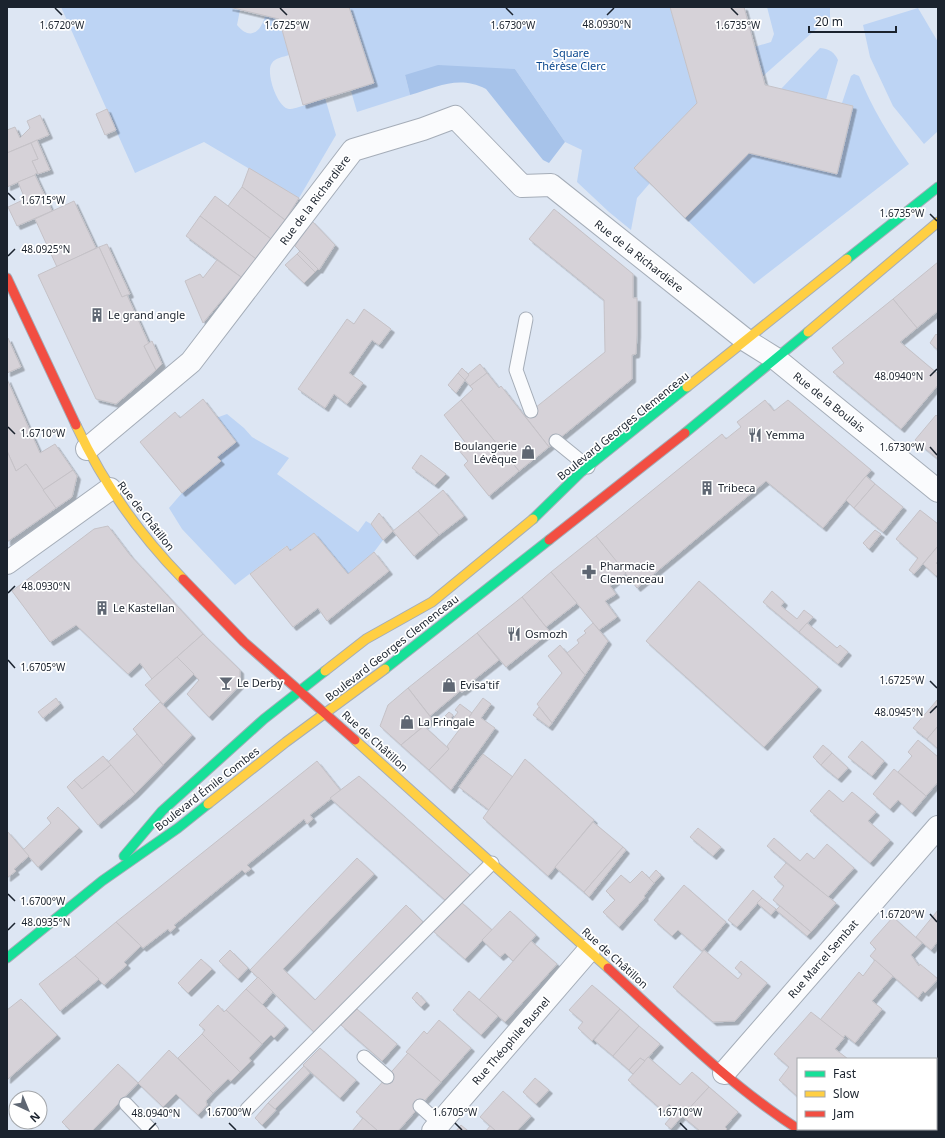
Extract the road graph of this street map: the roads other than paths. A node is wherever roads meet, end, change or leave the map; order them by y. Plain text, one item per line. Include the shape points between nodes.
1 (938, 187) edge
2 (938, 222) edge
3 (7, 278) edge
4 (526, 319) dead end
5 (747, 341) junction
6 (776, 359) junction
7 (531, 411) dead end
8 (556, 441) dead end
9 (87, 449) junction
10 (588, 466) junction
11 (110, 489) junction
12 (938, 491) edge
13 (7, 563) edge
14 (300, 692) junction
15 (326, 714) junction
16 (938, 827) edge
17 (492, 863) junction
18 (102, 881) junction
19 (589, 950) junction
20 (7, 958) edge
21 (364, 1057) dead end
22 (724, 1073) junction
23 (387, 1077) dead end
24 (126, 1104) dead end
25 (420, 1106) dead end
26 (248, 1109) dead end
27 (436, 1127) edge
28 (797, 1128) edge
29 (152, 1131) edge

1 - 5 main road, Boulevard Georges Clemenceau
2 - 6 main road, Boulevard Georges Clemenceau
3 - 9 main road, Rue de Châtillon
4 - 7 lane via 516,370
5 - 6 street, Rue de la Richardière
5 - 9 street, Rue de la Richardière via 551,185 522,186 455,117 354,150 191,362
5 - 10 main road, Boulevard Georges Clemenceau
6 - 12 street, Rue de la Boulais
6 - 15 main road, Boulevard Georges Clemenceau
8 - 10 lane
9 - 11 main road, Rue de Châtillon
10 - 14 main road, Boulevard Georges Clemenceau via 523,529 432,602 366,639
11 - 13 street
11 - 14 main road, Rue de Châtillon via 169,565 244,642
14 - 15 main road, Rue de Châtillon
14 - 18 main road, Boulevard Émile Combes via 264,719 162,811
15 - 17 main road, Rue de Châtillon
15 - 18 main road, Boulevard Émile Combes via 286,742 178,828
16 - 22 street, Rue Marcel Sembat
17 - 19 main road, Rue de Châtillon
17 - 26 lane
18 - 20 main road, Boulevard Émile Combes
19 - 22 main road, Rue de Châtillon
19 - 27 street, Rue Théophile Busnel
21 - 23 lane
22 - 28 main road, Rue de Châtillon via 768,1110
24 - 29 lane
25 - 27 lane

